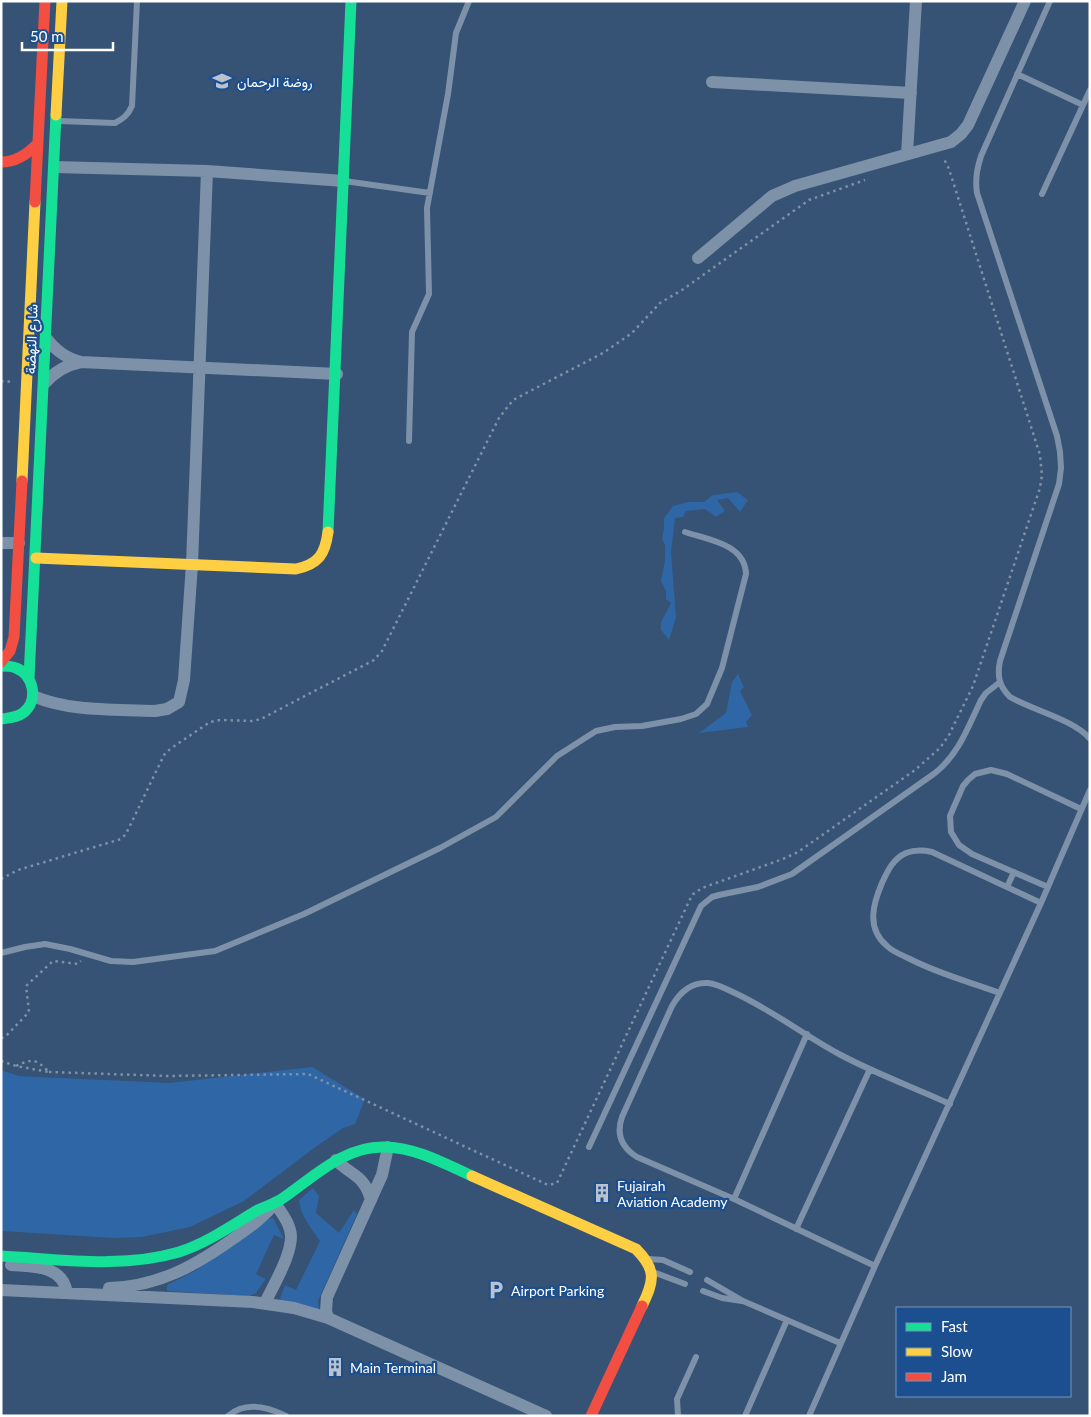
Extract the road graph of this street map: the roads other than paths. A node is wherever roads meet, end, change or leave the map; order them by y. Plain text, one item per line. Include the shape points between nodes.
1 (45, 1) edge
2 (62, 1) edge
3 (137, 1) edge
4 (351, 1) edge
5 (469, 1) edge
6 (916, 1) edge
7 (1025, 1) edge
8 (1050, 1) edge
9 (1017, 74) junction
10 (712, 82) dead end
11 (1090, 90) edge
12 (911, 93) junction
13 (1083, 105) junction
14 (56, 121) junction
15 (38, 143) junction
16 (907, 154) junction
17 (4, 162) edge
18 (54, 167) junction
19 (207, 171) junction
20 (344, 181) junction
21 (36, 186) junction
22 (430, 193) junction
23 (1042, 194) dead end
24 (698, 258) dead end
25 (46, 338) junction
26 (81, 362) junction
27 (200, 368) junction
28 (337, 374) junction
29 (44, 384) junction
30 (409, 441) dead end
31 (685, 532) dead end
32 (1, 542) edge
33 (19, 543) junction
34 (36, 558) junction
35 (192, 564) junction
36 (1, 662) edge
37 (1, 666) edge
38 (29, 678) junction
39 (1000, 682) junction
40 (33, 696) junction
41 (1, 719) edge
42 (1090, 739) edge
43 (1090, 790) edge
44 (1081, 809) junction
45 (1014, 872) junction
46 (1007, 887) junction
47 (1048, 887) junction
48 (1041, 903) junction
49 (1, 953) edge
50 (1000, 993) junction
51 (807, 1034) junction
52 (870, 1069) junction
53 (950, 1104) junction
54 (388, 1147) junction
55 (589, 1147) dead end
56 (336, 1160) junction
57 (734, 1199) junction
58 (371, 1200) junction
59 (275, 1203) junction
60 (796, 1229) junction
61 (1, 1256) edge
62 (647, 1260) junction
63 (1, 1264) edge
64 (875, 1266) junction
65 (652, 1272) junction
66 (690, 1272) dead end
67 (707, 1280) dead end
68 (685, 1284) dead end
69 (1, 1290) edge
70 (703, 1291) dead end
71 (67, 1293) junction
72 (743, 1301) junction
73 (265, 1303) junction
74 (328, 1318) junction
75 (787, 1320) junction
76 (840, 1343) junction
77 (696, 1357) dead end
78 (228, 1416) edge
79 (286, 1416) edge
80 (546, 1416) edge
81 (590, 1416) edge
82 (678, 1416) edge
83 (745, 1416) edge
84 (809, 1416) edge

1 - 15 street, شارع النهضة
2 - 14 street, شارع النهضة
3 - 14 lane via 132,106 129,112 115,123
4 - 20 street
5 - 22 lane via 456,32
6 - 12 street
7 - 16 street via 965,130 951,142
8 - 9 lane
9 - 13 lane
9 - 39 lane via 977,167 975,180 1057,436 1061,468 1055,499 1000,661
10 - 12 street
11 - 13 lane
12 - 16 street
13 - 23 lane
14 - 18 street, شارع النهضة
15 - 17 street via 21,157
15 - 21 street, شارع النهضة
16 - 24 street via 795,186 772,196
17 - 21 street via 24,171
18 - 19 street
18 - 25 street, شارع النهضة
19 - 20 street
19 - 27 street
20 - 22 lane
20 - 28 street
21 - 33 street, شارع النهضة
22 - 30 lane via 429,294 412,332
25 - 26 street via 65,356
25 - 29 street, شارع النهضة
26 - 27 street
26 - 29 street via 57,371
27 - 28 street
27 - 35 street
28 - 35 street via 330,519 327,544 320,558 305,568 296,569
29 - 34 street, شارع النهضة
31 - 49 lane via 721,543 739,553 746,565 722,668 707,704 696,714 642,726 596,731 557,756 496,816 440,848 304,914 215,951 133,962 111,961 45,944
32 - 33 street
33 - 36 street, شارع النهضة via 14,644 10,654
34 - 35 street
34 - 38 street, شارع النهضة
35 - 40 street via 184,680 179,702 155,711 69,706
37 - 38 street via 14,666
38 - 40 street, شارع النهضة
39 - 42 lane via 1010,697 1076,727
39 - 55 lane via 981,700 956,751 935,774 792,874 758,887 719,894 701,906
40 - 41 street via 24,713 13,719
43 - 44 lane
44 - 45 lane via 999,771 982,771 968,780 962,786 950,816 954,839 965,850
44 - 47 lane
45 - 46 lane
45 - 47 lane
46 - 48 lane
46 - 50 lane via 932,852 915,851 900,857 888,870 872,911 875,930 894,951 931,970
47 - 48 lane
48 - 50 lane
50 - 53 lane
51 - 52 lane
51 - 57 lane
51 - 57 lane via 768,1010 720,987 701,983 692,986 677,997 622,1117 619,1136 628,1152
52 - 53 lane
52 - 60 lane
53 - 64 lane
54 - 56 street via 361,1149
54 - 58 street via 384,1168
54 - 62 street via 425,1155 636,1249
56 - 58 street via 362,1180
56 - 59 street
57 - 60 lane
58 - 74 street via 327,1297
59 - 61 street via 203,1243 161,1256 108,1261
59 - 71 street via 263,1216 209,1256 178,1272 140,1285
59 - 73 street via 289,1225 292,1240
60 - 64 lane
62 - 65 street
62 - 66 lane via 663,1260
63 - 71 street via 53,1271 64,1280
64 - 76 lane
65 - 68 lane
65 - 81 street via 644,1302
67 - 72 lane
69 - 71 street
70 - 72 lane
71 - 73 street
72 - 75 lane
73 - 74 street
74 - 80 street
75 - 76 lane
75 - 83 lane
76 - 84 lane
77 - 82 lane via 676,1399
78 - 79 lane via 248,1407 274,1410

